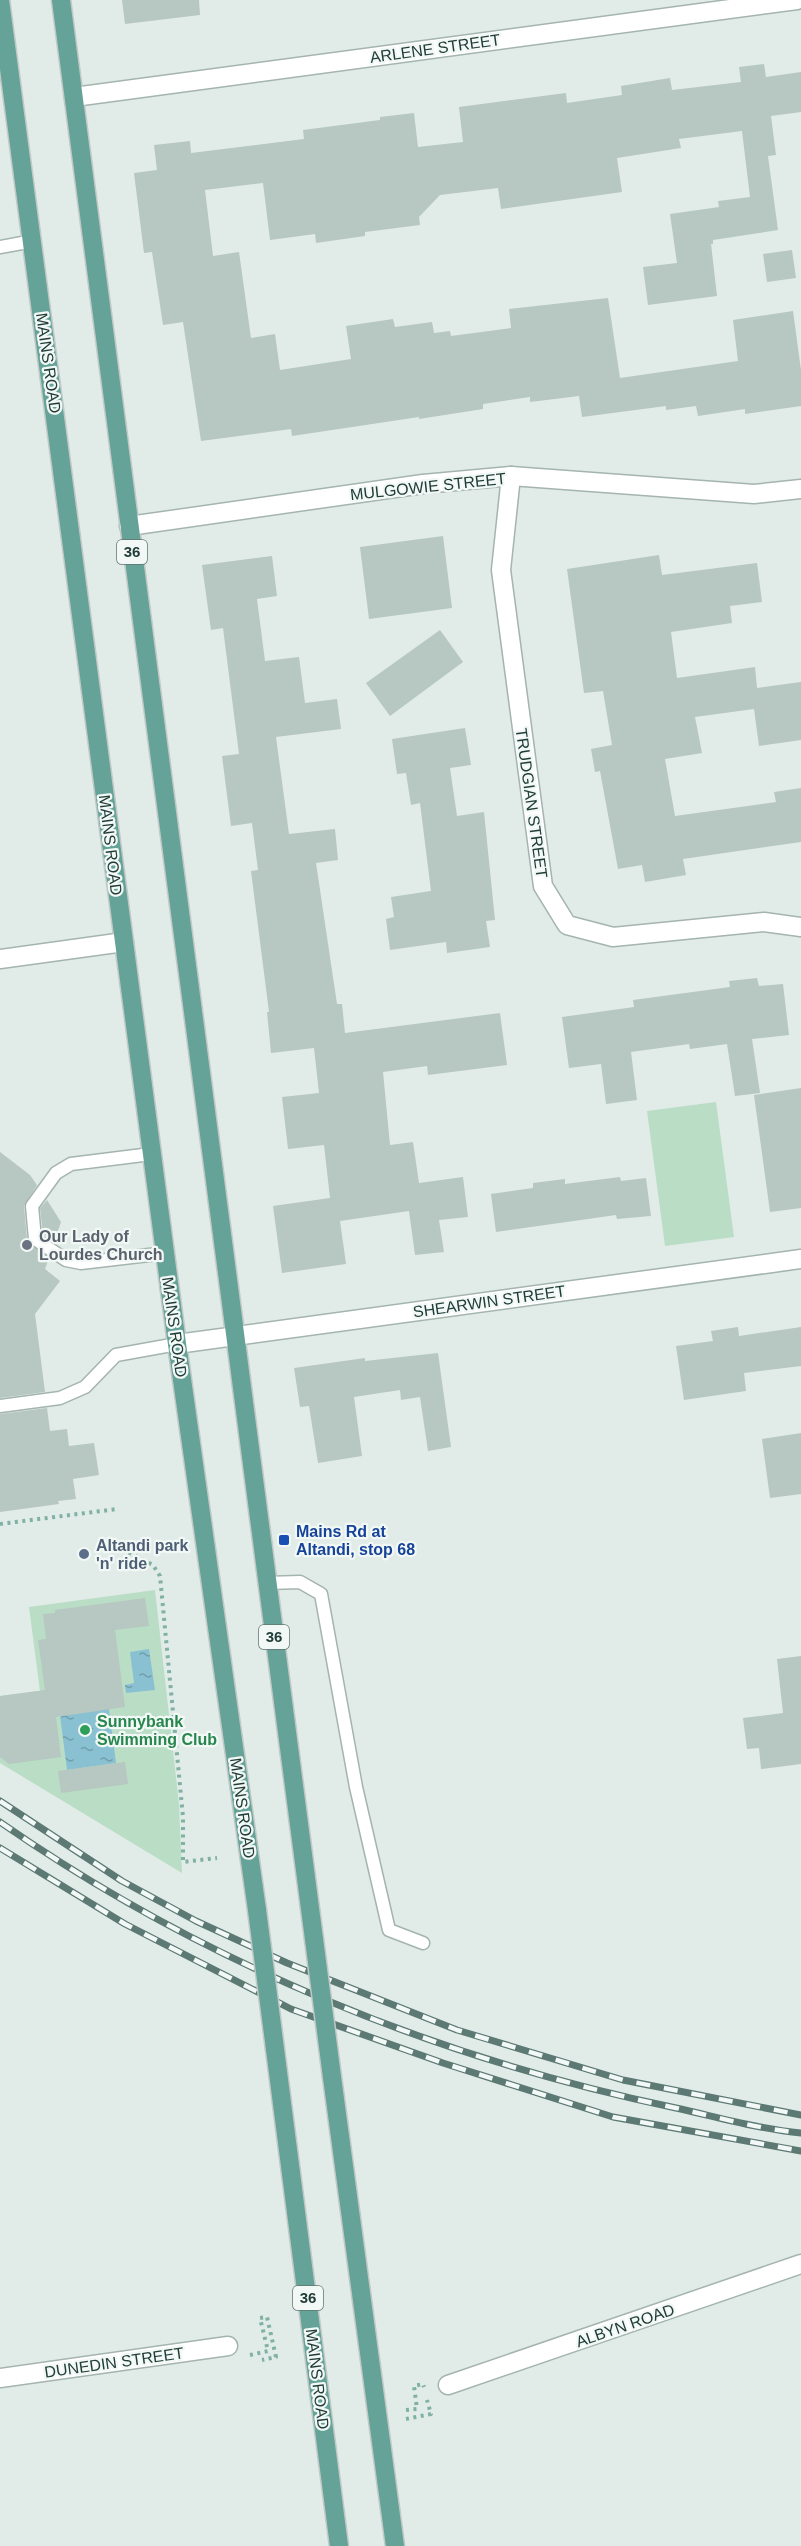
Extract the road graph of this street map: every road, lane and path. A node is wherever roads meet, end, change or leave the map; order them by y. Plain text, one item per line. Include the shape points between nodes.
1 (0, 0) edge
2 (61, 0) edge
3 (797, 0) edge
4 (74, 97) junction
5 (33, 241) junction
6 (0, 246) edge
7 (511, 476) junction
8 (801, 489) edge
9 (129, 526) junction
10 (801, 927) edge
11 (124, 942) junction
12 (0, 959) edge
13 (152, 1154) junction
14 (166, 1253) junction
15 (801, 1259) edge
16 (237, 1335) junction
17 (177, 1344) junction
18 (0, 1406) edge
19 (117, 1509) dead end
20 (0, 1524) edge
21 (122, 1549) dead end
22 (267, 1584) junction
23 (217, 1858) dead end
24 (423, 1943) dead end
25 (801, 2264) edge
26 (228, 2346) joint
27 (262, 2360) dead end
28 (0, 2378) edge
29 (448, 2385) dead end
30 (406, 2410) dead end
31 (406, 2419) dead end
32 (339, 2546) edge
33 (395, 2546) edge

1 - 5 main road, MAINS ROAD / 36
2 - 4 main road, 36
3 - 4 street, ARLENE STREET
4 - 9 main road, 36
5 - 6 lane
5 - 11 main road, MAINS ROAD / 36
7 - 8 street, MULGOWIE STREET via 753,494
7 - 9 street, MULGOWIE STREET via 423,484
7 - 10 street, TRUDGIAN STREET via 501,570 543,886 567,925 613,937 764,922
9 - 16 main road, 36
11 - 12 street
11 - 13 main road, MAINS ROAD / 36
13 - 14 main road, MAINS ROAD / 36
13 - 14 lane via 71,1164 56,1173 32,1206 35,1239 54,1253 81,1263
14 - 17 main road, MAINS ROAD / 36
15 - 16 street, SHEARWIN STREET
16 - 17 street, SHEARWIN STREET
16 - 22 main road, 36
17 - 18 lane via 116,1355 85,1387 60,1398
17 - 32 main road, MAINS ROAD / 36, bridge via 257,1910
19 - 20 path
21 - 23 path via 153,1565 160,1576 183,1817 183,1862
22 - 24 lane via 300,1582 321,1594 356,1787 389,1930
22 - 33 main road, 36, bridge
25 - 29 street, ALBYN ROAD
26 - 27 path via 241,2355 268,2351 260,2318 267,2317 276,2356
26 - 28 street, DUNEDIN STREET
30 - 31 path via 417,2409 414,2386 423,2384 431,2414

